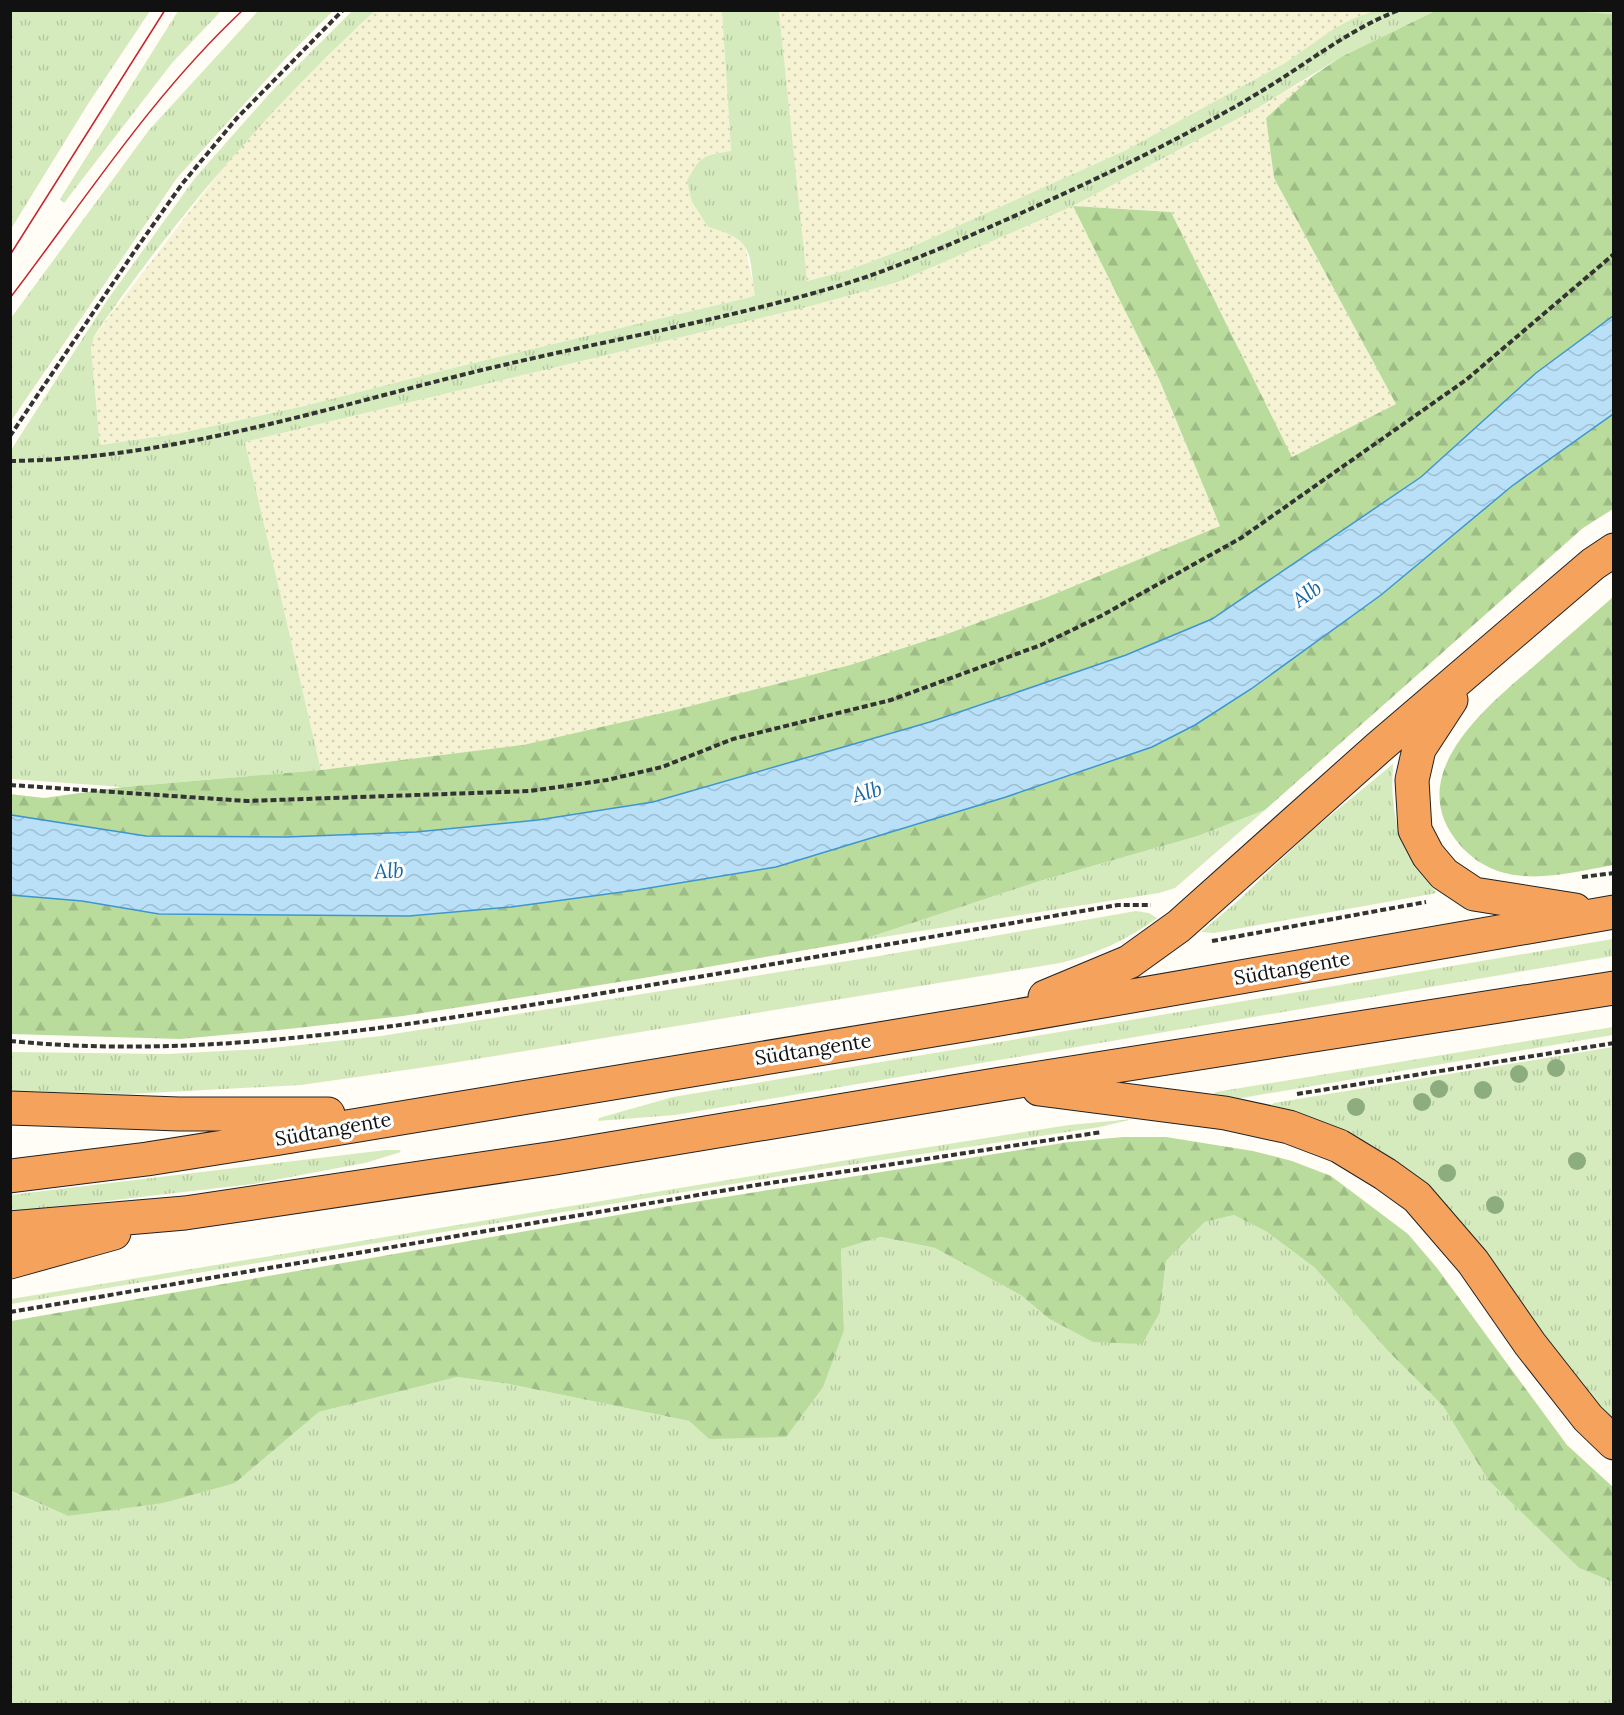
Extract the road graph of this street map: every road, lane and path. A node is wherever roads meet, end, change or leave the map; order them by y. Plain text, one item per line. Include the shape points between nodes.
1 (343, 10) edge
2 (1399, 10) edge
3 (1614, 254) edge
4 (10, 436) edge
5 (10, 461) edge
6 (1614, 550) edge
7 (1503, 643) junction
8 (10, 785) edge
9 (1614, 873) edge
10 (1581, 877) dead end
11 (1474, 894) junction
12 (1607, 913) edge
13 (1179, 926) junction
14 (1614, 988) edge
15 (988, 1021) junction
16 (10, 1041) edge
17 (1614, 1043) edge
18 (1001, 1084) junction
19 (1288, 1095) dead end
20 (10, 1108) edge
21 (423, 1114) junction
22 (1108, 1131) dead end
23 (10, 1176) edge
24 (185, 1213) junction
25 (10, 1228) edge
26 (10, 1262) edge
27 (10, 1312) edge
28 (1614, 1443) edge

1 - 4 path via 237,118 182,184
2 - 5 path via 1374,20 1265,89 1130,162 916,258 837,286 265,426 154,448 60,460
3 - 8 path via 1466,380 1241,538 1041,645 891,700 733,739 662,767 530,791 247,801
6 - 7 highway
7 - 11 highway via 1450,701 1419,749 1412,780 1415,830 1428,855 1444,874
7 - 13 highway via 1378,747
9 - 10 path
11 - 12 highway
11 - 13 path via 1207,942
12 - 15 highway, Südtangente
13 - 15 highway via 1129,962
13 - 16 path via 1152,905 1118,905 459,1017 322,1036 213,1044 67,1047
14 - 18 highway
15 - 21 highway, Südtangente
17 - 19 path
18 - 24 highway via 555,1158
18 - 28 highway via 1224,1113 1289,1127 1339,1146 1417,1197 1473,1262 1588,1418
20 - 21 highway via 179,1114
21 - 23 highway, Südtangente via 147,1159
22 - 27 path via 757,1185
24 - 25 highway
24 - 26 highway

